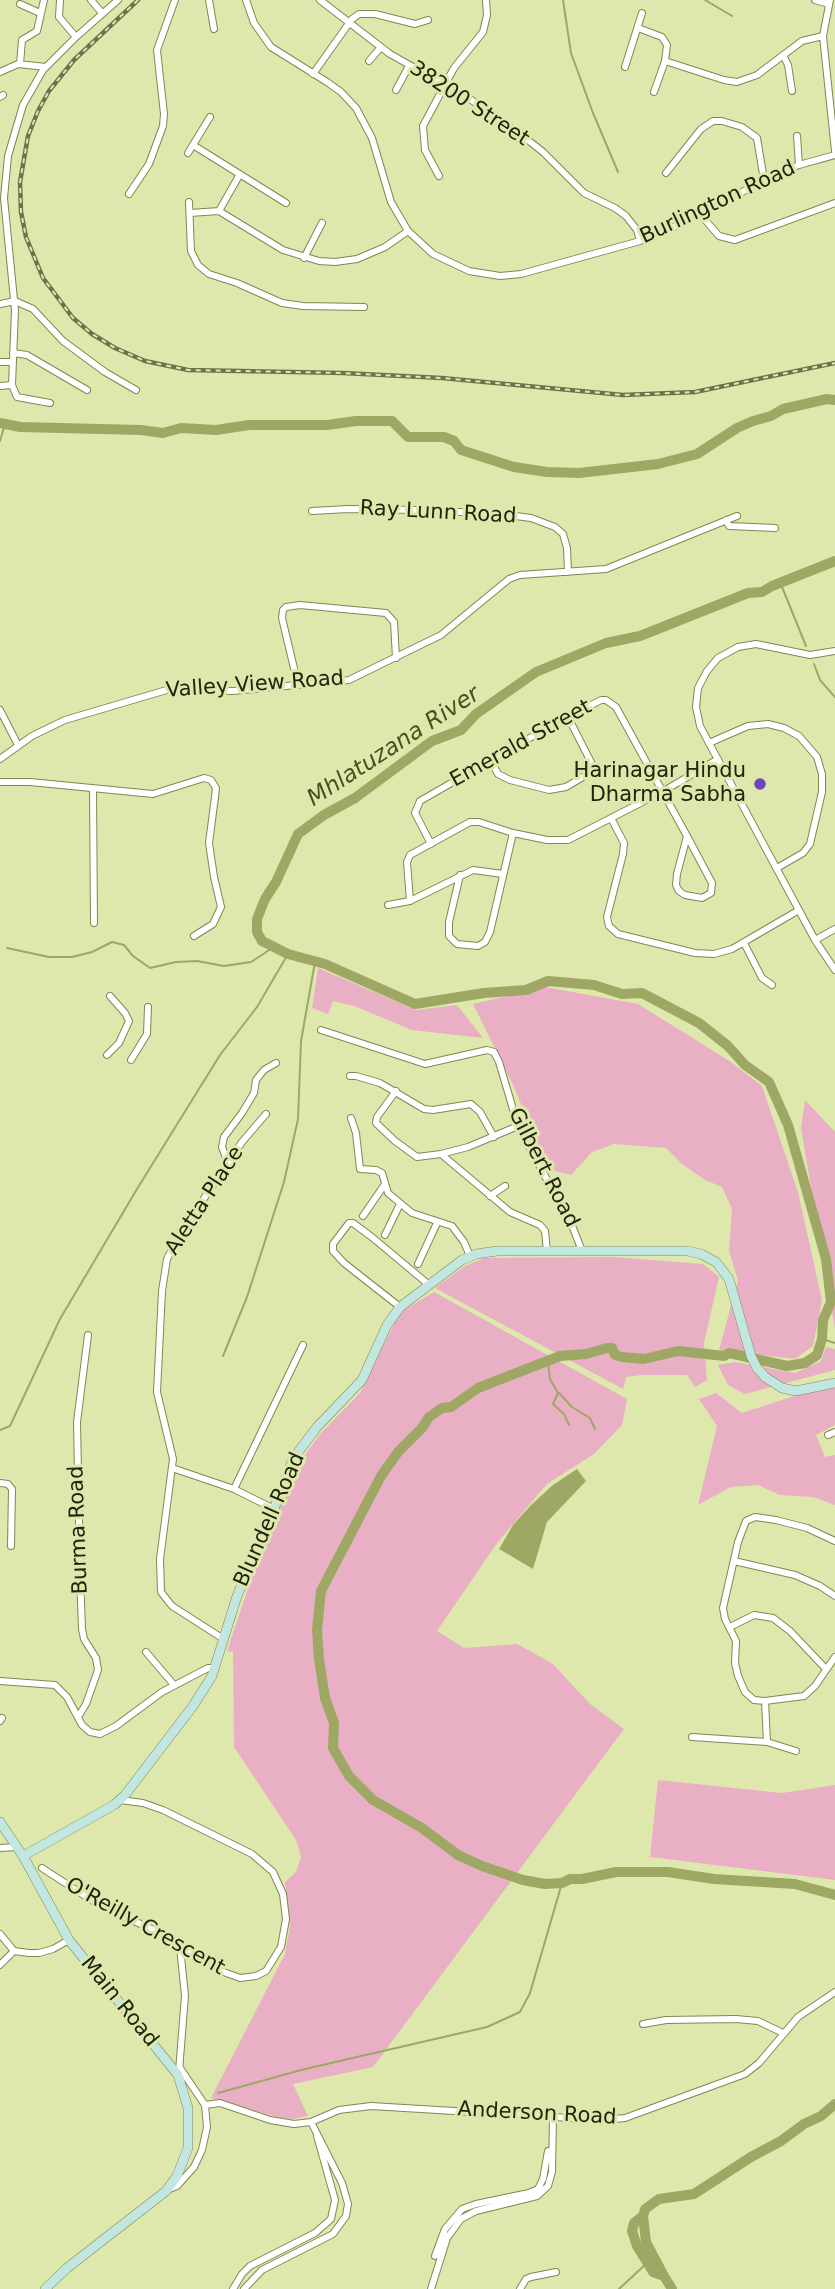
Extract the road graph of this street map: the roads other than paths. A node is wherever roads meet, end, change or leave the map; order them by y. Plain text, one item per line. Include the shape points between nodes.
1 (44, 0) edge
2 (60, 0) edge
3 (91, 0) edge
4 (118, 0) edge
5 (175, 0) edge
6 (209, 0) edge
7 (246, 0) edge
8 (320, 0) edge
9 (486, 0) edge
10 (815, 0) edge
11 (830, 2) edge
12 (20, 4) dead end
13 (40, 13) junction
14 (102, 13) junction
15 (642, 13) dead end
16 (428, 20) dead end
17 (349, 22) junction
18 (638, 28) junction
19 (214, 29) dead end
20 (823, 36) junction
21 (76, 37) junction
22 (381, 47) junction
23 (783, 55) junction
24 (369, 61) dead end
25 (665, 61) junction
26 (20, 64) junction
27 (409, 66) junction
28 (46, 67) junction
29 (625, 67) dead end
30 (0, 72) edge
31 (313, 74) junction
32 (444, 85) junction
33 (396, 90) dead end
34 (792, 91) dead end
35 (654, 92) dead end
36 (210, 117) dead end
37 (797, 136) dead end
38 (193, 145) junction
39 (188, 153) dead end
40 (835, 153) edge
41 (799, 165) junction
42 (666, 173) dead end
43 (240, 174) junction
44 (439, 176) dead end
45 (764, 180) junction
46 (2, 185) edge
47 (129, 194) dead end
48 (189, 202) dead end
49 (286, 203) dead end
50 (835, 203) edge
51 (219, 211) junction
52 (190, 213) junction
53 (700, 214) junction
54 (322, 223) dead end
55 (408, 231) junction
56 (640, 241) junction
57 (304, 258) junction
58 (15, 301) junction
59 (0, 304) edge
60 (364, 307) dead end
61 (13, 353) junction
62 (0, 362) edge
63 (13, 362) junction
64 (12, 385) junction
65 (0, 386) edge
66 (87, 390) dead end
67 (136, 390) dead end
68 (50, 403) dead end
69 (312, 510) dead end
70 (737, 516) dead end
71 (726, 520) junction
72 (775, 528) dead end
73 (568, 572) junction
74 (835, 651) edge
75 (396, 658) junction
76 (298, 685) junction
77 (0, 710) edge
78 (568, 717) junction
79 (709, 743) junction
80 (19, 745) junction
81 (0, 759) edge
82 (718, 759) junction
83 (491, 761) junction
84 (0, 782) edge
85 (93, 789) junction
86 (662, 792) junction
87 (611, 818) junction
88 (513, 833) junction
89 (687, 836) junction
90 (431, 844) junction
91 (777, 868) junction
92 (503, 874) junction
93 (460, 875) junction
94 (410, 901) junction
95 (388, 905) dead end
96 (799, 910) junction
97 (94, 923) dead end
98 (835, 929) edge
99 (194, 936) dead end
100 (815, 940) junction
101 (744, 943) junction
102 (835, 970) edge
103 (772, 985) dead end
104 (110, 996) dead end
105 (148, 1007) dead end
106 (321, 1030) dead end
107 (107, 1055) dead end
108 (131, 1060) dead end
109 (276, 1063) dead end
110 (350, 1076) dead end
111 (396, 1091) junction
112 (266, 1114) dead end
113 (351, 1118) dead end
114 (518, 1126) junction
115 (494, 1137) junction
116 (441, 1154) junction
117 (228, 1163) junction
118 (385, 1184) junction
119 (505, 1186) dead end
120 (490, 1196) junction
121 (400, 1203) junction
122 (363, 1216) dead end
123 (437, 1223) junction
124 (385, 1236) dead end
125 (547, 1251) junction
126 (582, 1251) junction
127 (470, 1256) junction
128 (418, 1264) dead end
129 (428, 1284) junction
130 (400, 1307) junction
131 (88, 1335) dead end
132 (303, 1345) dead end
133 (835, 1383) edge
134 (172, 1468) junction
135 (0, 1483) edge
136 (234, 1489) junction
137 (274, 1509) junction
138 (835, 1541) edge
139 (11, 1546) dead end
140 (734, 1561) junction
141 (835, 1596) edge
142 (730, 1627) junction
143 (222, 1638) junction
144 (146, 1652) dead end
145 (835, 1657) edge
146 (214, 1668) junction
147 (826, 1669) junction
148 (0, 1681) edge
149 (174, 1685) junction
150 (765, 1701) junction
151 (78, 1717) junction
152 (692, 1737) dead end
153 (767, 1742) junction
154 (796, 1751) dead end
155 (120, 1800) junction
156 (0, 1822) edge
157 (17, 1847) junction
158 (0, 1848) edge
159 (23, 1856) junction
160 (43, 1867) dead end
161 (0, 1934) edge
162 (69, 1940) junction
163 (180, 1947) junction
164 (14, 1951) junction
165 (0, 1965) edge
166 (835, 1992) edge
167 (643, 2024) dead end
168 (783, 2033) junction
169 (179, 2071) junction
170 (205, 2105) junction
171 (553, 2116) junction
172 (311, 2122) junction
173 (317, 2130) junction
174 (166, 2190) junction
175 (556, 2272) dead end
176 (45, 2289) edge
177 (233, 2289) edge
178 (244, 2289) edge
179 (430, 2289) edge
180 (520, 2289) edge

1 - 13 street
2 - 21 street via 58,15
3 - 14 street
4 - 14 street
5 - 47 street via 157,50 162,133
6 - 19 street
7 - 31 street, Burlington Road via 262,38
8 - 17 street, 38200 Street
9 - 32 street via 483,32
10 - 11 street
11 - 20 street
12 - 13 street
13 - 26 street via 37,31 22,40
14 - 21 street
15 - 18 street
16 - 17 street via 410,23 369,13
17 - 22 street, 38200 Street
17 - 31 street
18 - 25 street via 662,37 667,45
18 - 29 street
20 - 23 street via 802,41
20 - 40 street
21 - 28 street
22 - 24 street
22 - 27 street, 38200 Street
23 - 25 street via 757,75 737,82
23 - 34 street
25 - 35 street
26 - 28 street
26 - 30 street
27 - 32 street, 38200 Street
27 - 33 street
28 - 46 street via 20,114
31 - 55 street, Burlington Road via 341,92 366,124 386,191
32 - 44 street via 423,130 425,150
32 - 56 street, 38200 Street via 524,137 584,193 621,212 637,230
36 - 38 street
37 - 41 street
38 - 39 street
38 - 43 street
40 - 41 street, Burlington Road
41 - 45 street, Burlington Road
42 - 45 street via 701,129 722,121 754,135
43 - 49 street
43 - 51 street
45 - 53 street, Burlington Road
46 - 58 street
48 - 52 street
50 - 53 street via 735,240 719,236
51 - 52 street
51 - 57 street
52 - 60 street via 191,251 209,274 282,303
53 - 56 street, Burlington Road
54 - 57 street
55 - 56 street, Burlington Road via 445,261 469,271 500,275 551,267
55 - 57 street via 357,259
58 - 59 street
58 - 61 street
58 - 67 street via 37,312 81,355
61 - 63 street
61 - 66 street via 27,355
62 - 63 street
63 - 64 street
64 - 65 street
64 - 68 street via 17,397
69 - 73 street, Ray Lunn Road via 408,510 531,519 563,534
70 - 71 street, Valley View Road
71 - 72 street via 729,526
71 - 73 street, Valley View Road via 606,569
73 - 75 street, Valley View Road via 509,579 441,635
74 - 79 street via 810,654 756,644 718,658 703,678 697,699 698,717
75 - 76 street, Valley View Road via 349,680
75 - 76 street via 394,622 386,613 286,607 282,618
76 - 80 street, Valley View Road via 233,691 170,689 65,720
77 - 80 street
78 - 83 street, Emerald Street
78 - 83 street via 593,766 566,787 549,790 510,780 498,774
78 - 86 street, Emerald Street via 601,700 614,704
79 - 82 street
79 - 91 street via 748,726 768,724 799,736 817,757 822,792 810,844
80 - 81 street, Valley View Road
82 - 86 street
82 - 91 street
83 - 90 street, Emerald Street via 417,805 416,818
84 - 85 street
85 - 97 street
85 - 99 street via 153,794 204,778 211,780 216,788 209,843 221,907 213,924
86 - 87 street
86 - 89 street, Emerald Street
87 - 88 street via 568,840
87 - 101 street via 624,848 607,917 612,930 706,954
88 - 90 street via 473,821
88 - 92 street
89 - 89 street, Emerald Street via 713,886 702,898 685,895 676,885
90 - 94 street via 409,858
91 - 96 street
92 - 93 street via 477,870
92 - 93 street via 490,932 478,946 457,944 449,936
93 - 94 street
94 - 95 street
96 - 100 street
96 - 101 street
98 - 100 street
100 - 102 street
101 - 103 street via 762,978
104 - 107 street via 129,1021 119,1043
105 - 108 street via 147,1034
106 - 114 street, Gilbert Road via 425,1064 494,1052
109 - 117 street via 256,1080 242,1114 224,1136 222,1147
110 - 111 street
111 - 115 street via 429,1110 471,1104
111 - 116 street via 377,1117 377,1125 412,1155
112 - 117 street, Aletta Place
113 - 118 street via 359,1167 380,1171
114 - 115 street
114 - 126 street, Gilbert Road
115 - 116 street
116 - 120 street
117 - 134 street, Aletta Place via 180,1234 164,1268 156,1376
118 - 121 street
118 - 122 street
119 - 120 street
120 - 125 street via 517,1216 540,1225
121 - 123 street
121 - 124 street
123 - 127 street via 452,1226
123 - 128 street
125 - 126 street, Blundell Road
125 - 127 street, Blundell Road
126 - 133 street, Blundell Road via 701,1254 716,1262 732,1284 757,1368 774,1384 796,1391
127 - 129 street, Blundell Road
129 - 130 street, Blundell Road
129 - 130 street via 349,1223 333,1251
130 - 137 street, Blundell Road via 362,1380 293,1459
131 - 151 street, Burma Road via 77,1422 80,1573 83,1635 98,1670
132 - 136 street
134 - 136 street
134 - 143 street, Aletta Place via 160,1559 161,1592 172,1606
135 - 139 street via 8,1483 12,1489
136 - 137 street
137 - 143 street, Blundell Road
138 - 140 street via 807,1528 755,1517 743,1525
140 - 141 street via 796,1575
140 - 142 street via 723,1608
142 - 147 street via 754,1615 772,1618
142 - 150 street via 740,1681 749,1697
143 - 146 street, Blundell Road
144 - 149 street
145 - 147 street
146 - 149 street
146 - 155 street, Blundell Road via 193,1706
147 - 150 street via 804,1696
148 - 151 street via 55,1685
149 - 151 street via 104,1733 90,1732
150 - 153 street
152 - 153 street
153 - 154 street
155 - 159 street, Blundell Road
155 - 163 street, O'Reilly Crescent via 157,1808 233,1845 263,1862 279,1881 286,1909 285,1931 278,1955 266,1971 248,1978 231,1976
156 - 157 street, Main Road
157 - 158 street
157 - 159 street, Main Road
159 - 162 street, Main Road
160 - 163 street, O'Reilly Crescent via 106,1908
161 - 164 street
162 - 164 street via 39,1953
162 - 169 street, Main Road
163 - 169 street via 185,1996
164 - 165 street
166 - 168 street, Anderson Road
167 - 168 street via 736,2018 758,2021
168 - 171 street, Anderson Road via 745,2074 643,2113 615,2120
169 - 170 street, Main Road via 192,2082
169 - 174 street, Main Road via 189,2135 183,2162
170 - 172 street, Anderson Road via 219,2103 285,2124
170 - 174 street, Main Road via 202,2150 186,2178
171 - 172 street, Anderson Road via 362,2106
171 - 179 street via 538,2189 469,2206 453,2217 440,2241
172 - 173 street
173 - 177 street via 335,2200 331,2219 315,2233 250,2266
173 - 178 street via 346,2196 343,2221 333,2234 262,2270
174 - 176 street, Main Road
175 - 180 street via 526,2279

